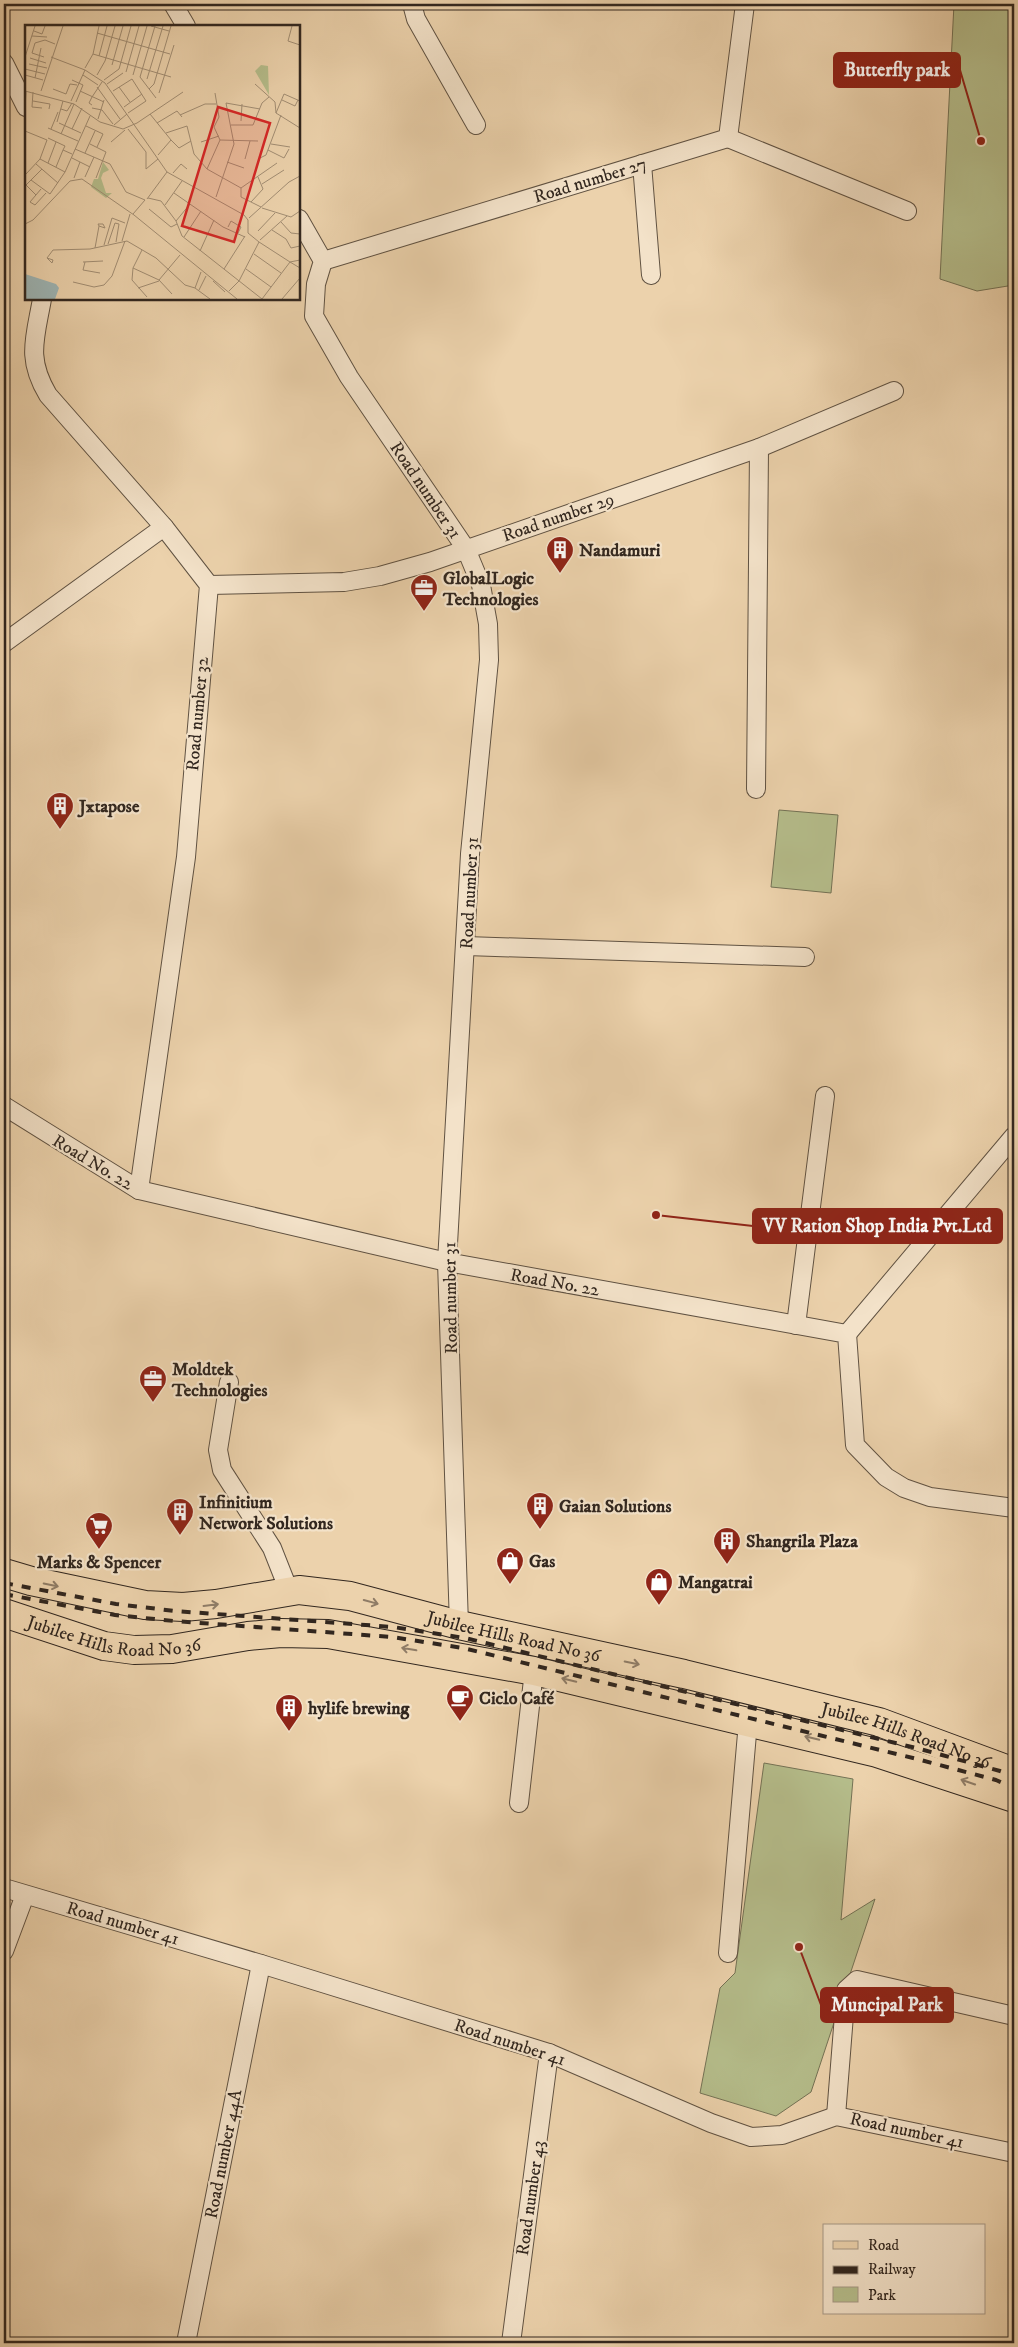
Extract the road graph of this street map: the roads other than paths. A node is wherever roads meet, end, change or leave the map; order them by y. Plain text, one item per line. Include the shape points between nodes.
1 (173, 4) edge
2 (412, 4) edge
3 (745, 4) edge
4 (185, 25) edge
5 (4, 63) edge
6 (25, 105) edge
7 (476, 125) dead end
8 (728, 138) junction
9 (642, 164) junction
10 (907, 211) dead end
11 (300, 221) edge
12 (323, 261) junction
13 (651, 275) dead end
14 (42, 300) edge
15 (894, 391) dead end
16 (759, 448) junction
17 (164, 527) junction
18 (466, 549) junction
19 (209, 585) junction
20 (4, 643) edge
21 (756, 789) dead end
22 (466, 946) junction
23 (805, 957) dead end
24 (825, 1096) dead end
25 (4, 1106) edge
26 (1014, 1136) edge
27 (138, 1190) junction
28 (448, 1262) junction
29 (796, 1325) junction
30 (847, 1334) junction
31 (229, 1382) dead end
32 (1014, 1508) edge
33 (4, 1573) edge
34 (289, 1591) junction
35 (4, 1613) edge
36 (459, 1625) junction
37 (534, 1671) junction
38 (684, 1674) junction
39 (675, 1706) junction
40 (748, 1722) junction
41 (1014, 1772) edge
42 (1014, 1798) edge
43 (518, 1803) dead end
44 (4, 1888) edge
45 (25, 1895) junction
46 (4, 1951) edge
47 (728, 1953) dead end
48 (261, 1964) junction
49 (1014, 2016) edge
50 (549, 2052) junction
51 (836, 2116) junction
52 (1014, 2153) edge
53 (186, 2343) edge
54 (511, 2343) edge

1 - 4 street
2 - 7 street via 416,19
3 - 8 street
5 - 6 street
8 - 9 street, Road number 27
8 - 10 street
9 - 12 street, Road number 27
9 - 13 street
11 - 12 street
12 - 18 street, Road number 31 via 316,284 314,316 349,377
14 - 17 street via 32,351 38,378 48,395
15 - 16 street, Road number 29
16 - 18 street, Road number 29
16 - 21 street
17 - 19 street
17 - 20 street
18 - 19 street, Road number 29 via 380,576 344,582
18 - 22 street, Road number 31 via 481,585 490,660 470,854
19 - 27 street, Road number 32 via 186,857
22 - 23 street
22 - 28 street, Road number 31
24 - 29 street
25 - 27 street, Road No. 22
26 - 30 street
27 - 28 street, Road No. 22
28 - 29 street, Road No. 22
28 - 36 street, Road number 31
29 - 30 street, Road No. 22
30 - 32 street via 855,1445 886,1477 904,1488 930,1497
31 - 34 street via 218,1460 272,1548
33 -> 34 main road, Jubilee Hills Road No 36 via 145,1605 183,1608
34 -> 36 main road, Jubilee Hills Road No 36 via 350,1596
37 -> 35 main road, Jubilee Hills Road No 36 via 328,1634 281,1633 172,1649 134,1650 104,1646
36 -> 38 main road, Jubilee Hills Road No 36
39 -> 37 main road, Jubilee Hills Road No 36
37 - 43 street
38 - 39 main road
38 - 41 main road, Jubilee Hills Road No 36 via 879,1722
39 - 40 main road, Jubilee Hills Road No 36
42 -> 40 main road, Jubilee Hills Road No 36 via 877,1753
40 - 47 street
44 - 45 street, Road number 41
45 - 46 street
45 - 48 street, Road number 41
48 - 50 street, Road number 41
48 - 53 street, Road number 44A
49 - 51 street via 858,1980 846,1990
50 - 51 street, Road number 41 via 711,2123 751,2137 782,2135
50 - 54 street, Road number 43
51 - 52 street, Road number 41

